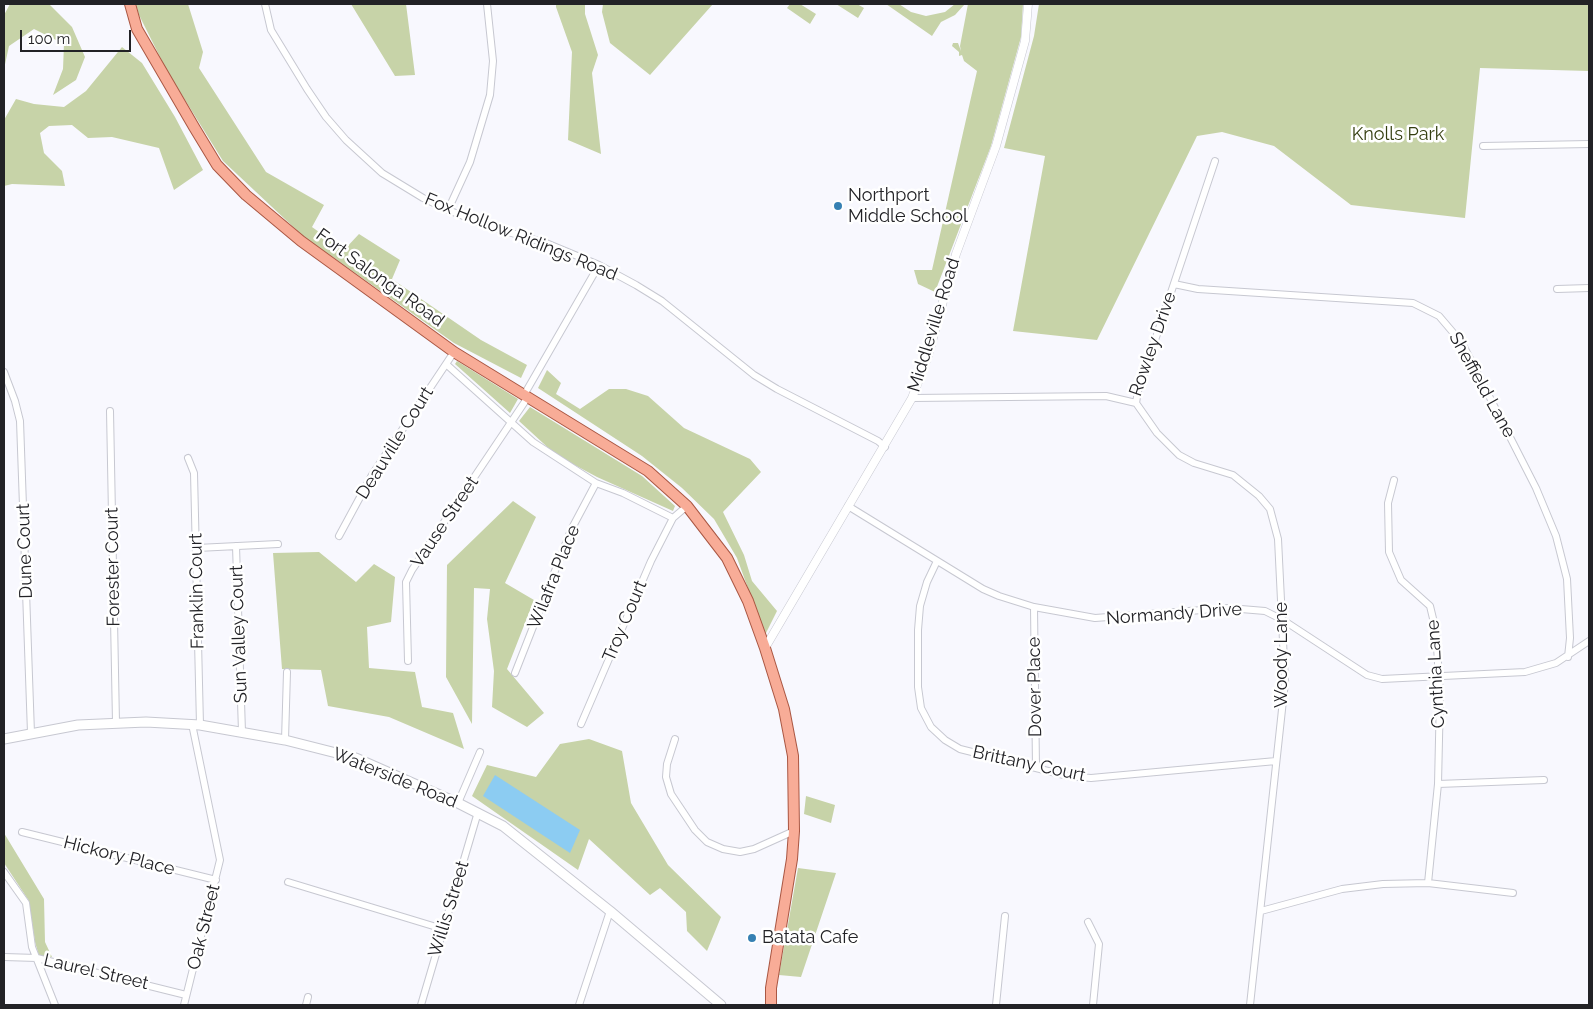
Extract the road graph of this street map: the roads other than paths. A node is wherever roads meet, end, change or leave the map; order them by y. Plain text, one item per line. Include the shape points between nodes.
1 (130, 4) edge
2 (265, 4) edge
3 (487, 4) edge
4 (1028, 4) edge
5 (1589, 144) edge
6 (1483, 146) dead end
7 (1215, 161) dead end
8 (448, 210) junction
9 (599, 265) junction
10 (1174, 284) junction
11 (1589, 288) edge
12 (1557, 289) dead end
13 (454, 352) junction
14 (446, 364) junction
15 (4, 372) edge
16 (526, 396) junction
17 (912, 398) junction
18 (1136, 403) junction
19 (110, 411) dead end
20 (512, 423) junction
21 (885, 446) junction
22 (188, 458) dead end
23 (1394, 480) dead end
24 (596, 483) junction
25 (686, 506) junction
26 (848, 506) junction
27 (673, 518) junction
28 (339, 536) dead end
29 (278, 544) dead end
30 (236, 546) junction
31 (197, 548) junction
32 (937, 561) junction
33 (1034, 607) junction
34 (1283, 620) junction
35 (1589, 641) edge
36 (765, 648) junction
37 (1568, 657) junction
38 (408, 660) dead end
39 (287, 672) dead end
40 (515, 673) dead end
41 (1439, 677) junction
42 (116, 723) junction
43 (581, 724) dead end
44 (196, 725) junction
45 (242, 732) junction
46 (31, 733) junction
47 (4, 739) edge
48 (675, 739) dead end
49 (285, 740) junction
50 (480, 752) dead end
51 (1276, 761) junction
52 (1036, 768) junction
53 (1544, 780) dead end
54 (1438, 784) junction
55 (458, 803) junction
56 (478, 812) junction
57 (794, 831) junction
58 (22, 832) dead end
59 (219, 848) joint
60 (4, 872) edge
61 (216, 880) junction
62 (288, 882) dead end
63 (1428, 883) junction
64 (1513, 893) dead end
65 (610, 911) junction
66 (1261, 911) junction
67 (1005, 916) dead end
68 (1088, 922) dead end
69 (443, 929) junction
70 (4, 957) edge
71 (37, 958) junction
72 (186, 995) junction
73 (308, 997) dead end
74 (55, 1005) edge
75 (184, 1005) edge
76 (306, 1005) edge
77 (421, 1005) edge
78 (579, 1005) edge
79 (720, 1005) edge
80 (770, 1005) edge
81 (996, 1005) edge
82 (1093, 1005) edge
83 (1250, 1005) edge

1 - 13 main road, Fort Salonga Road via 137,29 217,165 246,195 301,241
2 - 8 street, Fox Hollow Ridings Road via 271,30 326,118 382,173
3 - 8 street via 493,61 490,95 470,162
4 - 17 street, Middleville Road via 1025,41 996,146 956,254 928,356
5 - 6 street
7 - 10 street, Rowley Drive
8 - 9 street, Fox Hollow Ridings Road via 546,243
9 - 16 street, Vause Street
9 - 21 street, Fox Hollow Ridings Road via 662,301 754,375
10 - 18 street, Rowley Drive
10 - 37 street, Sheffield Lane via 1198,289 1413,303 1440,316 1462,343 1536,488 1556,536 1567,579 1570,613
11 - 12 street
13 - 14 street, Deauville Court
13 - 16 main road, Fort Salonga Road
14 - 20 street
14 - 28 street, Deauville Court via 372,474
15 - 46 street, Dune Court via 20,422
16 - 20 street, Vause Street
16 - 25 main road, Fort Salonga Road via 648,470
17 - 18 street, Rowley Drive via 1106,396
17 - 21 street, Middleville Road
18 - 34 street, Woody Lane via 1157,433 1179,455 1233,475 1270,509 1281,558
19 - 42 street, Forester Court
20 - 24 street via 533,442
20 - 38 street, Vause Street via 406,582
21 - 26 street, Middleville Road
22 - 31 street, Franklin Court via 194,473
23 - 41 street, Cynthia Lane via 1388,503 1390,552 1401,580 1430,606 1436,630
24 - 27 street
24 - 40 street, Wilafra Place via 571,530
25 - 27 street
25 - 36 main road, Fort Salonga Road via 727,558 748,601
26 - 32 street, Normandy Drive
26 - 36 street, Middleville Road
27 - 43 street, Troy Court via 651,561
29 - 30 street
30 - 31 street, Sun Valley Court
30 - 45 street, Sun Valley Court
31 - 44 street, Franklin Court
32 - 33 street, Normandy Drive via 983,589
32 - 52 street, Brittany Court via 926,582 918,622 921,708 931,727 960,749
33 - 34 street, Normandy Drive via 1095,618 1247,608 1264,611
33 - 52 street, Dover Place
34 - 41 street, Normandy Drive via 1368,675 1397,680
34 - 51 street, Woody Lane via 1285,682
35 - 37 street, Normandy Drive
36 - 57 main road, Fort Salonga Road via 790,734
37 - 41 street, Normandy Drive via 1525,672
39 - 49 street
41 - 54 street, Cynthia Lane
42 - 44 main road, Waterside Road
42 - 46 main road, Waterside Road
44 - 45 main road, Waterside Road
44 - 59 street, Franklin Court
45 - 49 main road, Waterside Road
46 - 47 main road, Waterside Road
48 - 57 street via 667,770 671,794 707,842 740,852
49 - 55 main road, Waterside Road via 356,758
50 - 55 street
51 - 52 street, Brittany Court via 1090,778
51 - 66 street, Woody Lane
53 - 54 street
54 - 63 street, Cynthia Lane
55 - 56 main road, Waterside Road
56 - 65 main road, Waterside Road via 503,826
56 - 69 street, Willis Street
57 - 80 main road, Fort Salonga Road
58 - 61 street, Hickory Place
59 - 61 street, Oak Street
60 - 71 street via 26,903 32,947
61 - 72 street, Oak Street
62 - 69 street
63 - 64 street
63 - 66 street via 1362,885
65 - 78 street
65 - 79 main road, Waterside Road
66 - 83 street, Woody Lane
67 - 81 street
68 - 82 street via 1099,944
69 - 77 street, Willis Street
70 - 71 street, Laurel Street
71 - 72 street, Laurel Street
71 - 74 street
72 - 75 street, Oak Street
73 - 76 street

